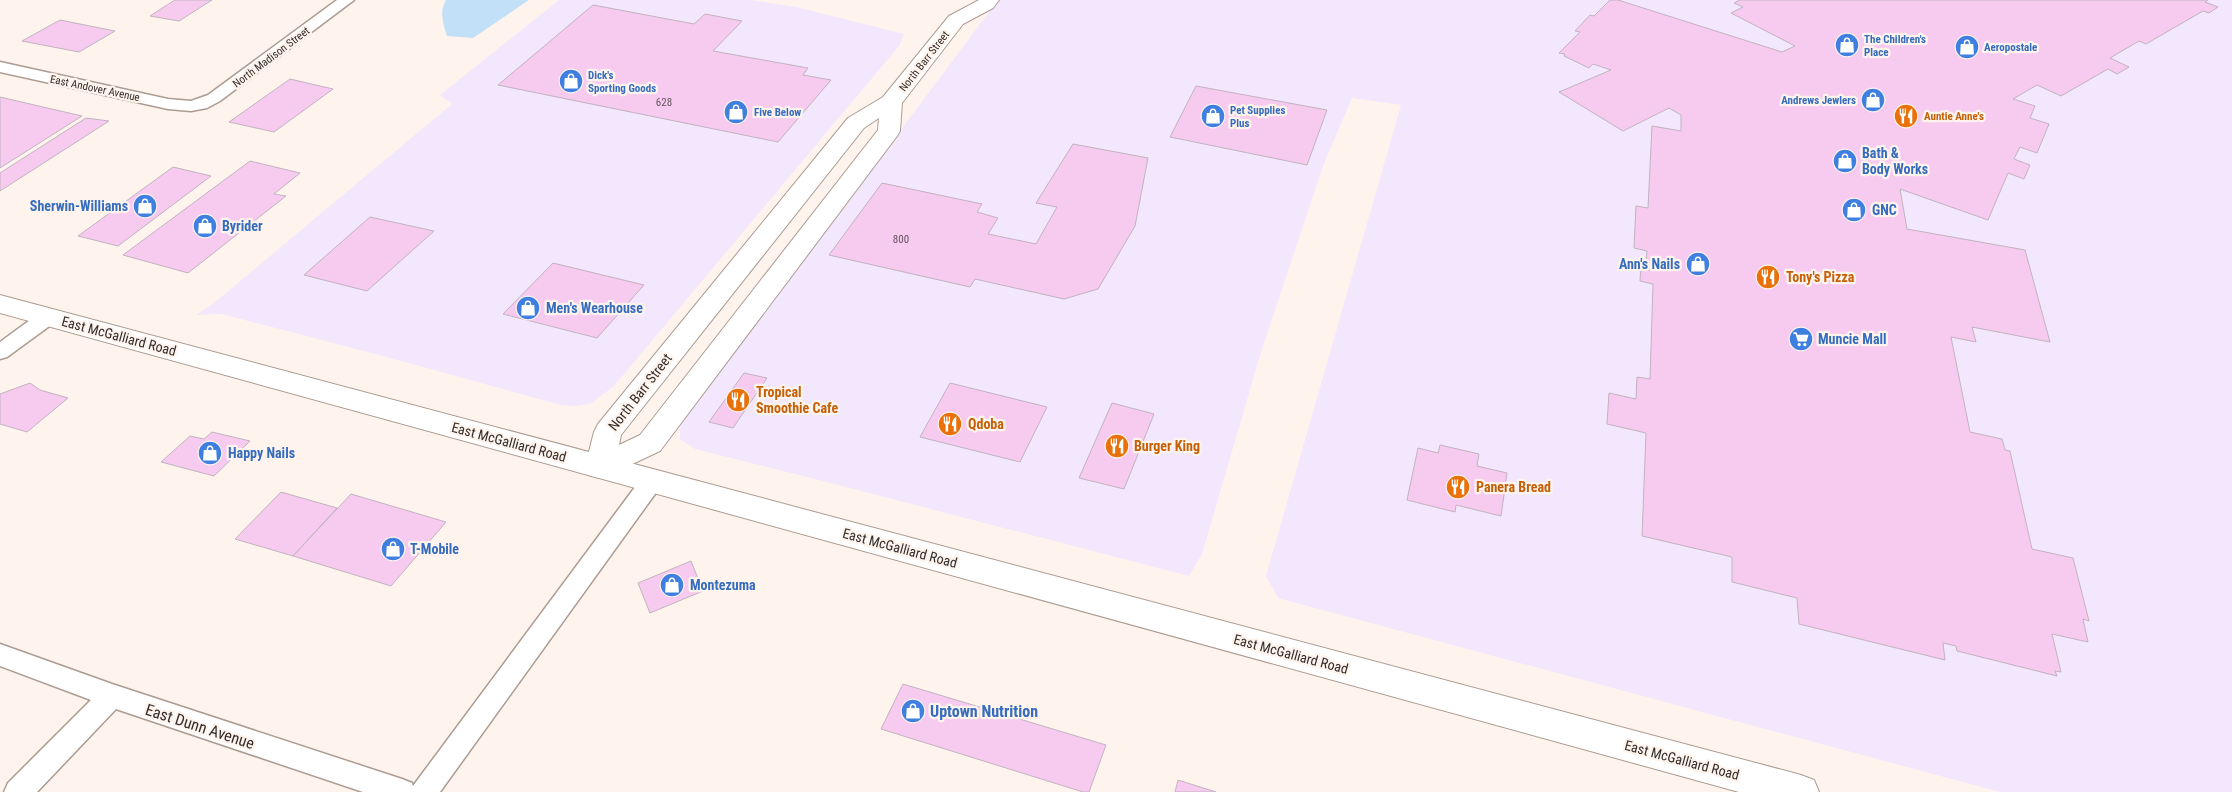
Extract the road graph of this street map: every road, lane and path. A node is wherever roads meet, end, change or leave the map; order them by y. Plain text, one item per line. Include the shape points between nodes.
1 (347, 0) edge
2 (988, 0) edge
3 (956, 10) edge
4 (0, 68) edge
5 (891, 102) junction
6 (191, 108) joint
7 (0, 304) edge
8 (48, 317) junction
9 (0, 352) edge
10 (599, 467) junction
11 (652, 481) junction
12 (0, 655) edge
13 (112, 696) junction
14 (18, 792) edge
15 (402, 792) edge
16 (424, 792) edge
17 (1801, 792) edge

1 - 6 street, North Madison Street via 214,98
2 - 3 main road, North Barr Street via 986,4
3 - 5 main road, North Barr Street
4 - 6 street, East Andover Avenue
5 - 10 main road, North Barr Street via 856,123 608,432
5 - 10 main road, North Barr Street via 889,131 650,443
7 - 8 main road, East McGalliard Road
8 - 9 street
8 - 10 main road, East McGalliard Road
10 - 11 main road, East McGalliard Road
11 - 16 street
11 - 17 main road, East McGalliard Road
12 - 13 street, East Dunn Avenue
13 - 14 street
13 - 15 street, East Dunn Avenue

